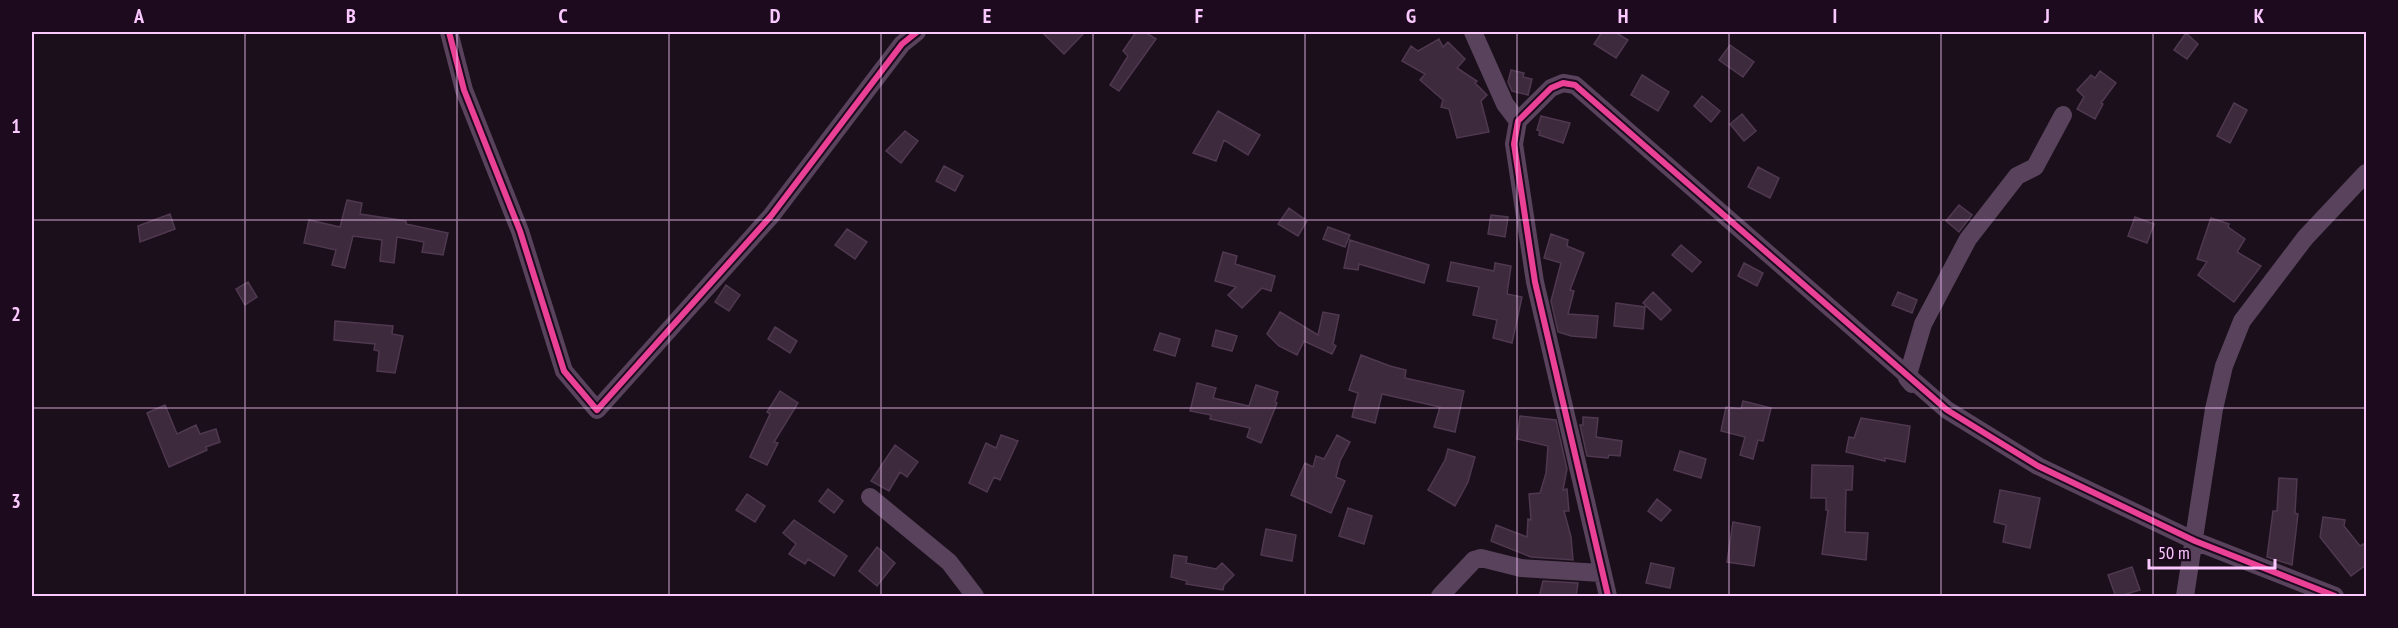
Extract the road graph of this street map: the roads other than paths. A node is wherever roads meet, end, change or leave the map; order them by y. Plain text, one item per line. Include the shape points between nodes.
1 (449, 32) edge
2 (917, 32) edge
3 (1473, 32) edge
4 (2063, 115) dead end
5 (1518, 121) junction
6 (2367, 173) edge
7 (1932, 408) dead end
8 (870, 498) dead end
9 (2195, 541) junction
10 (1601, 573) junction
11 (2314, 593) edge
12 (975, 597) edge
13 (1440, 597) edge
14 (1608, 597) edge
15 (2186, 597) edge
16 (2335, 597) edge

1 - 2 street via 464,90 520,231 564,371 597,410 771,216 902,44
3 - 5 street via 1505,104
4 - 7 street via 2035,167 2017,176 1968,239 1923,324 1907,378
5 - 9 street via 1551,88 1563,83 1575,85 1947,410 2038,466
5 - 10 street via 1514,144 1535,282
6 - 9 street via 2305,238 2242,321 2224,366 2214,409
8 - 12 street via 949,562
9 - 11 street
9 - 15 street
10 - 13 street via 1521,567 1481,558 1474,560
10 - 14 street
11 - 16 street

